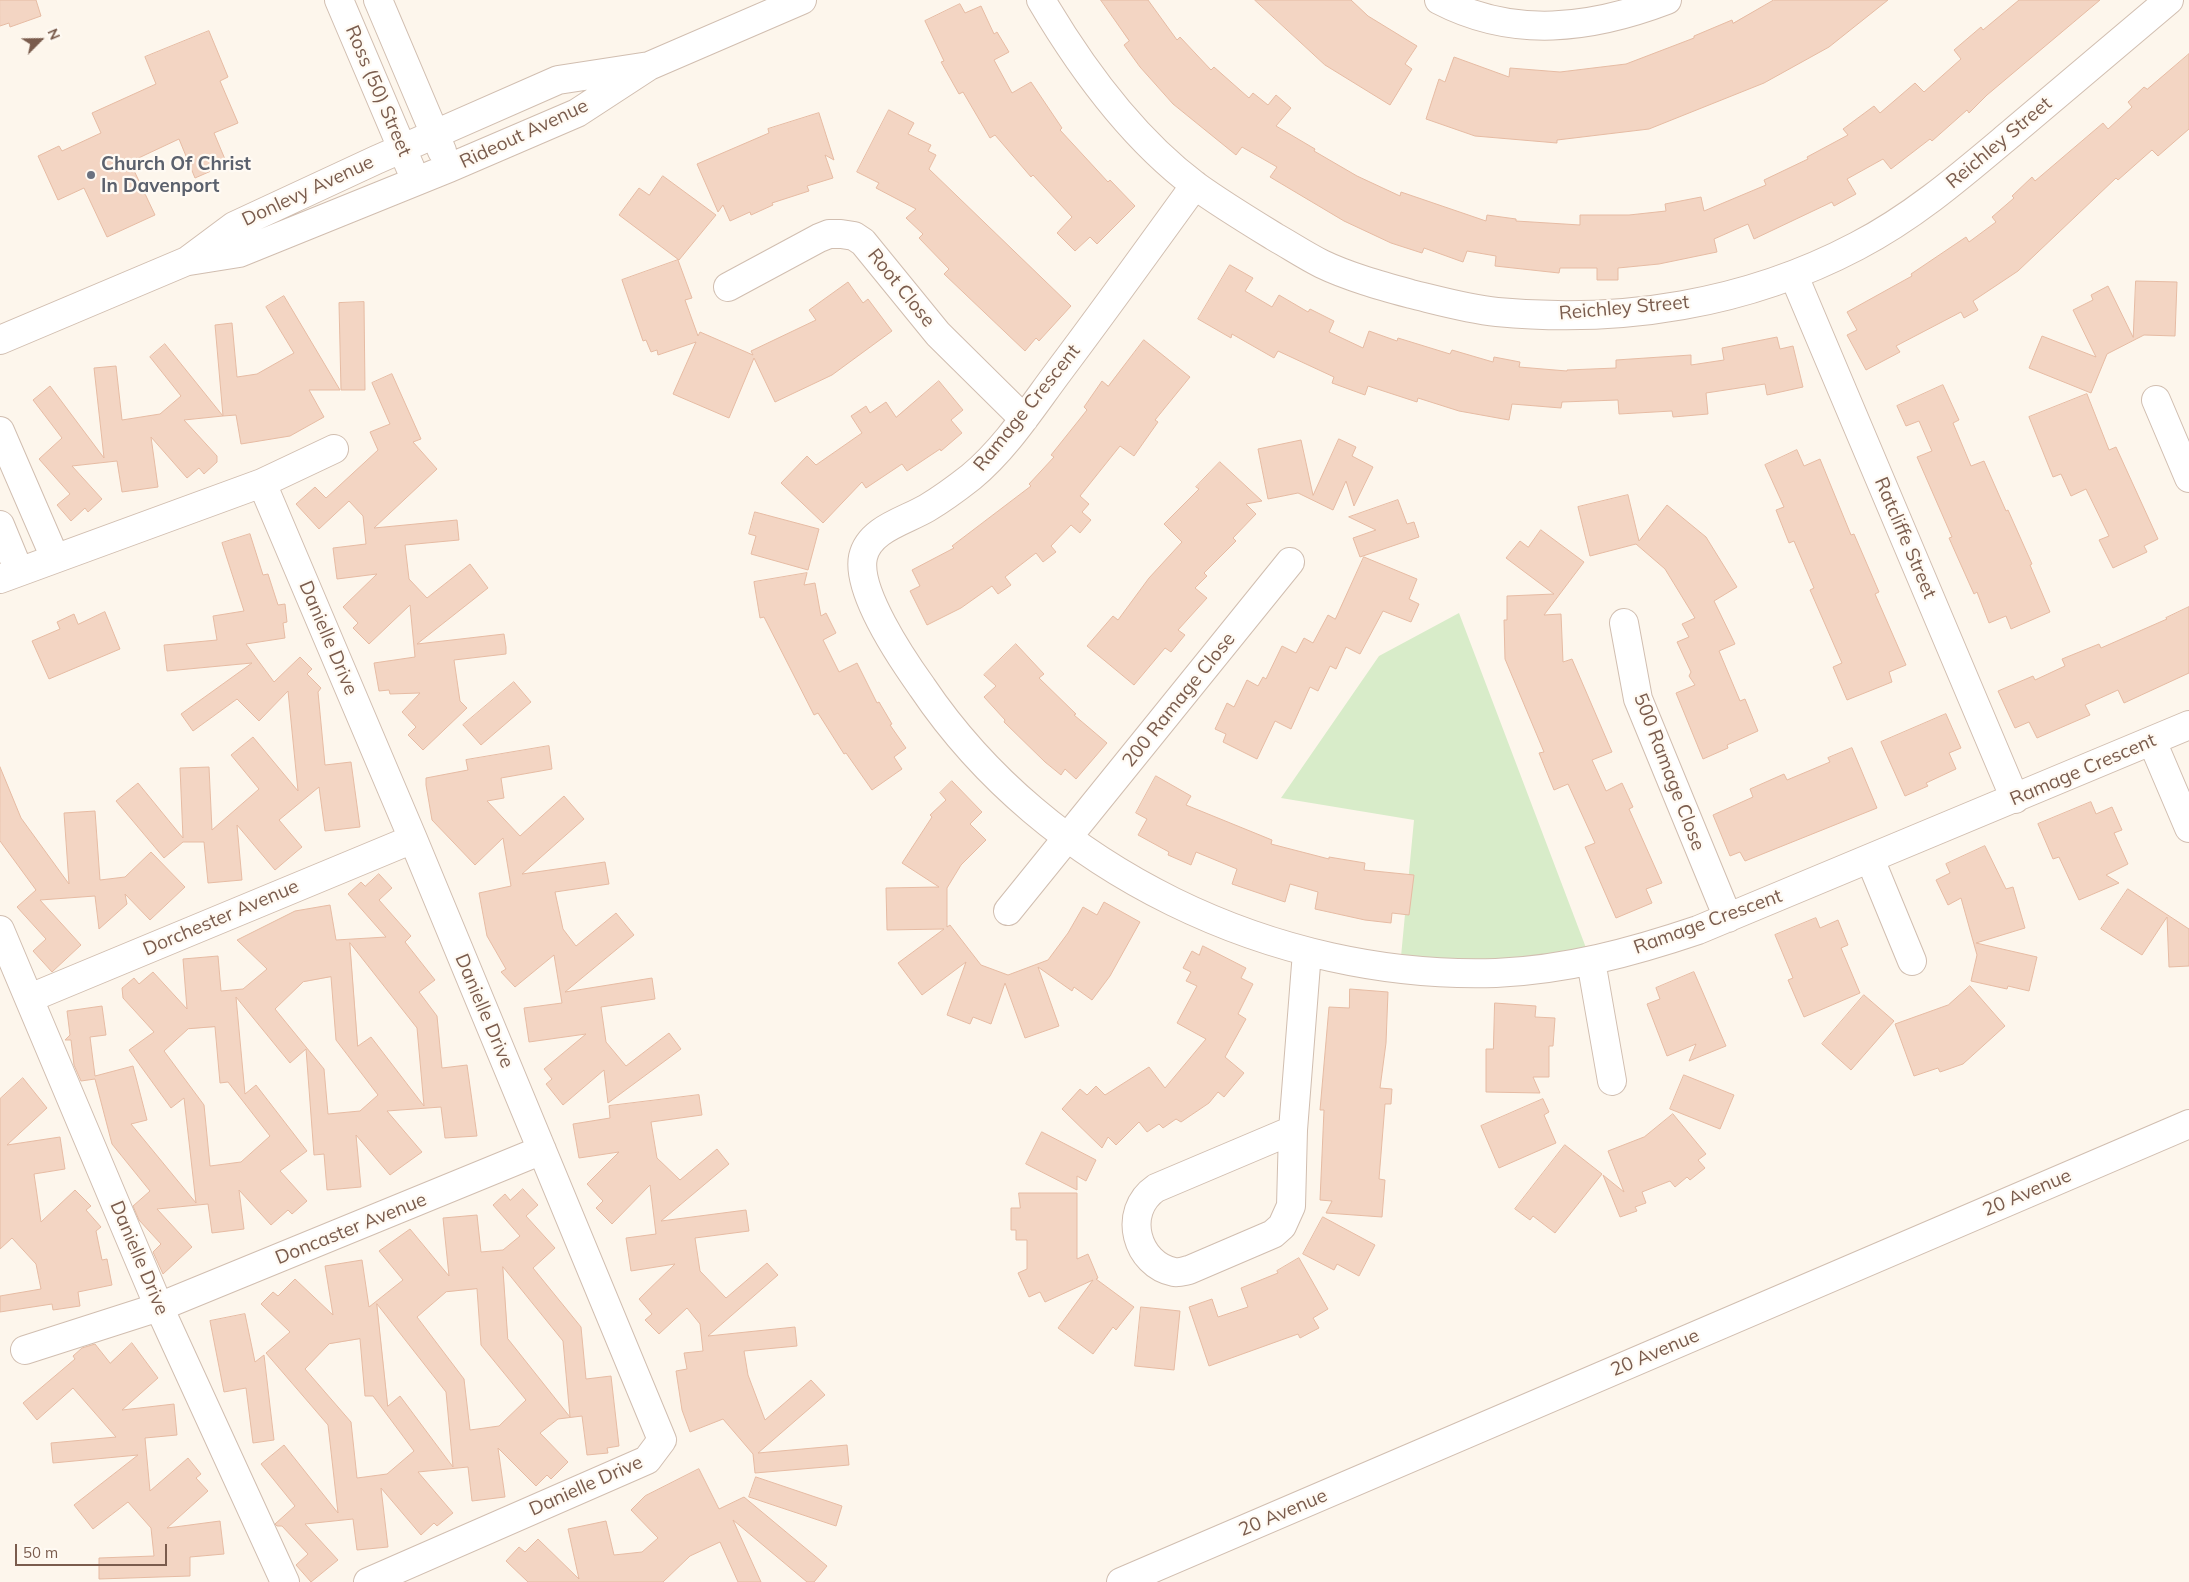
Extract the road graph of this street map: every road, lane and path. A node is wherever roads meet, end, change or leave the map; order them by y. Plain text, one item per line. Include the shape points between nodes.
1 (340, 0) edge
2 (378, 0) edge
3 (802, 0) edge
4 (1041, 0) edge
5 (1439, 0) edge
6 (1667, 0) edge
7 (2169, 0) edge
8 (649, 66) junction
9 (436, 134) junction
10 (403, 149) junction
11 (449, 168) junction
12 (417, 182) junction
13 (1195, 185) junction
14 (187, 261) junction
15 (1794, 276) junction
16 (728, 287) dead end
17 (0, 340) edge
18 (2156, 400) dead end
19 (1024, 419) junction
20 (0, 431) edge
21 (334, 449) dead end
22 (2189, 478) edge
23 (262, 483) junction
24 (0, 525) edge
25 (55, 558) junction
26 (1290, 562) dead end
27 (10, 575) edge
28 (1624, 623) dead end
29 (2189, 725) edge
30 (2152, 741) junction
31 (2015, 799) junction
32 (2189, 828) edge
33 (1068, 838) junction
34 (412, 839) junction
35 (1870, 859) junction
36 (1008, 911) dead end
37 (1728, 918) junction
38 (0, 930) edge
39 (1307, 952) junction
40 (1591, 961) junction
41 (1912, 961) dead end
42 (30, 998) junction
43 (1612, 1081) dead end
44 (2189, 1124) edge
45 (1293, 1130) junction
46 (542, 1150) junction
47 (159, 1307) junction
48 (25, 1350) dead end
49 (285, 1582) edge
50 (368, 1582) edge
51 (1121, 1582) edge

1 - 10 street, Ross (50) Street
2 - 9 street, Ross (50) Street
3 - 8 street, Rideout Avenue
4 - 13 street, Reichley Street via 1093,81 1139,134
5 - 6 street via 1489,20 1558,26 1620,17
7 - 15 street, Reichley Street via 1919,208 1888,230
8 - 9 street, Rideout Avenue via 558,80
8 - 11 street, Rideout Avenue via 577,113
9 - 10 street, Donlevy Avenue
9 - 11 street, Ross (50) Street
10 - 12 street, Ross (50) Street
10 - 14 street, Donlevy Avenue via 234,226
11 - 12 street, Donlevy Avenue
12 - 14 street, Donlevy Avenue via 240,253
13 - 15 street, Reichley Street via 1323,265 1392,289 1496,312 1572,316 1657,310 1717,299
13 - 19 street, Ramage Crescent
14 - 17 street, Donlevy Avenue
15 - 31 street, Ratcliffe Street
16 - 19 street, Root Close via 819,238 830,234 854,236 871,251 938,334
18 - 22 street
19 - 33 street, Ramage Crescent via 990,460 971,477 935,503 878,534 865,549 861,572 876,611 930,700 989,769
20 - 25 street
21 - 23 street
23 - 25 street
23 - 34 street, Danielle Drive
24 - 27 street
25 - 27 street
26 - 33 street, 200 Ramage Close
28 - 37 street, 500 Ramage Close via 1638,699
29 - 30 street, Ramage Crescent
30 - 31 street, Ramage Crescent
30 - 32 street
31 - 35 street, Ramage Crescent
33 - 36 street, 200 Ramage Close
33 - 39 street, Ramage Crescent via 1116,870 1170,899 1226,924
34 - 42 street, Dorchester Avenue
34 - 46 street, Danielle Drive
35 - 37 street, Ramage Crescent
35 - 41 street
37 - 40 street, Ramage Crescent via 1669,940
38 - 42 street, Danielle Drive
39 - 40 street, Ramage Crescent via 1447,972 1496,973
39 - 45 street
40 - 43 street
42 - 47 street, Danielle Drive
44 - 51 street, 20 Avenue
45 - 45 street via 1156,1188 1147,1195 1136,1214 1136,1226 1146,1252 1165,1269 1175,1272 1201,1266 1272,1234 1282,1226 1291,1206
46 - 47 street, Doncaster Avenue
46 - 50 street, Danielle Drive via 662,1440 647,1460
47 - 48 street, Doncaster Avenue
47 - 49 street, Danielle Drive

